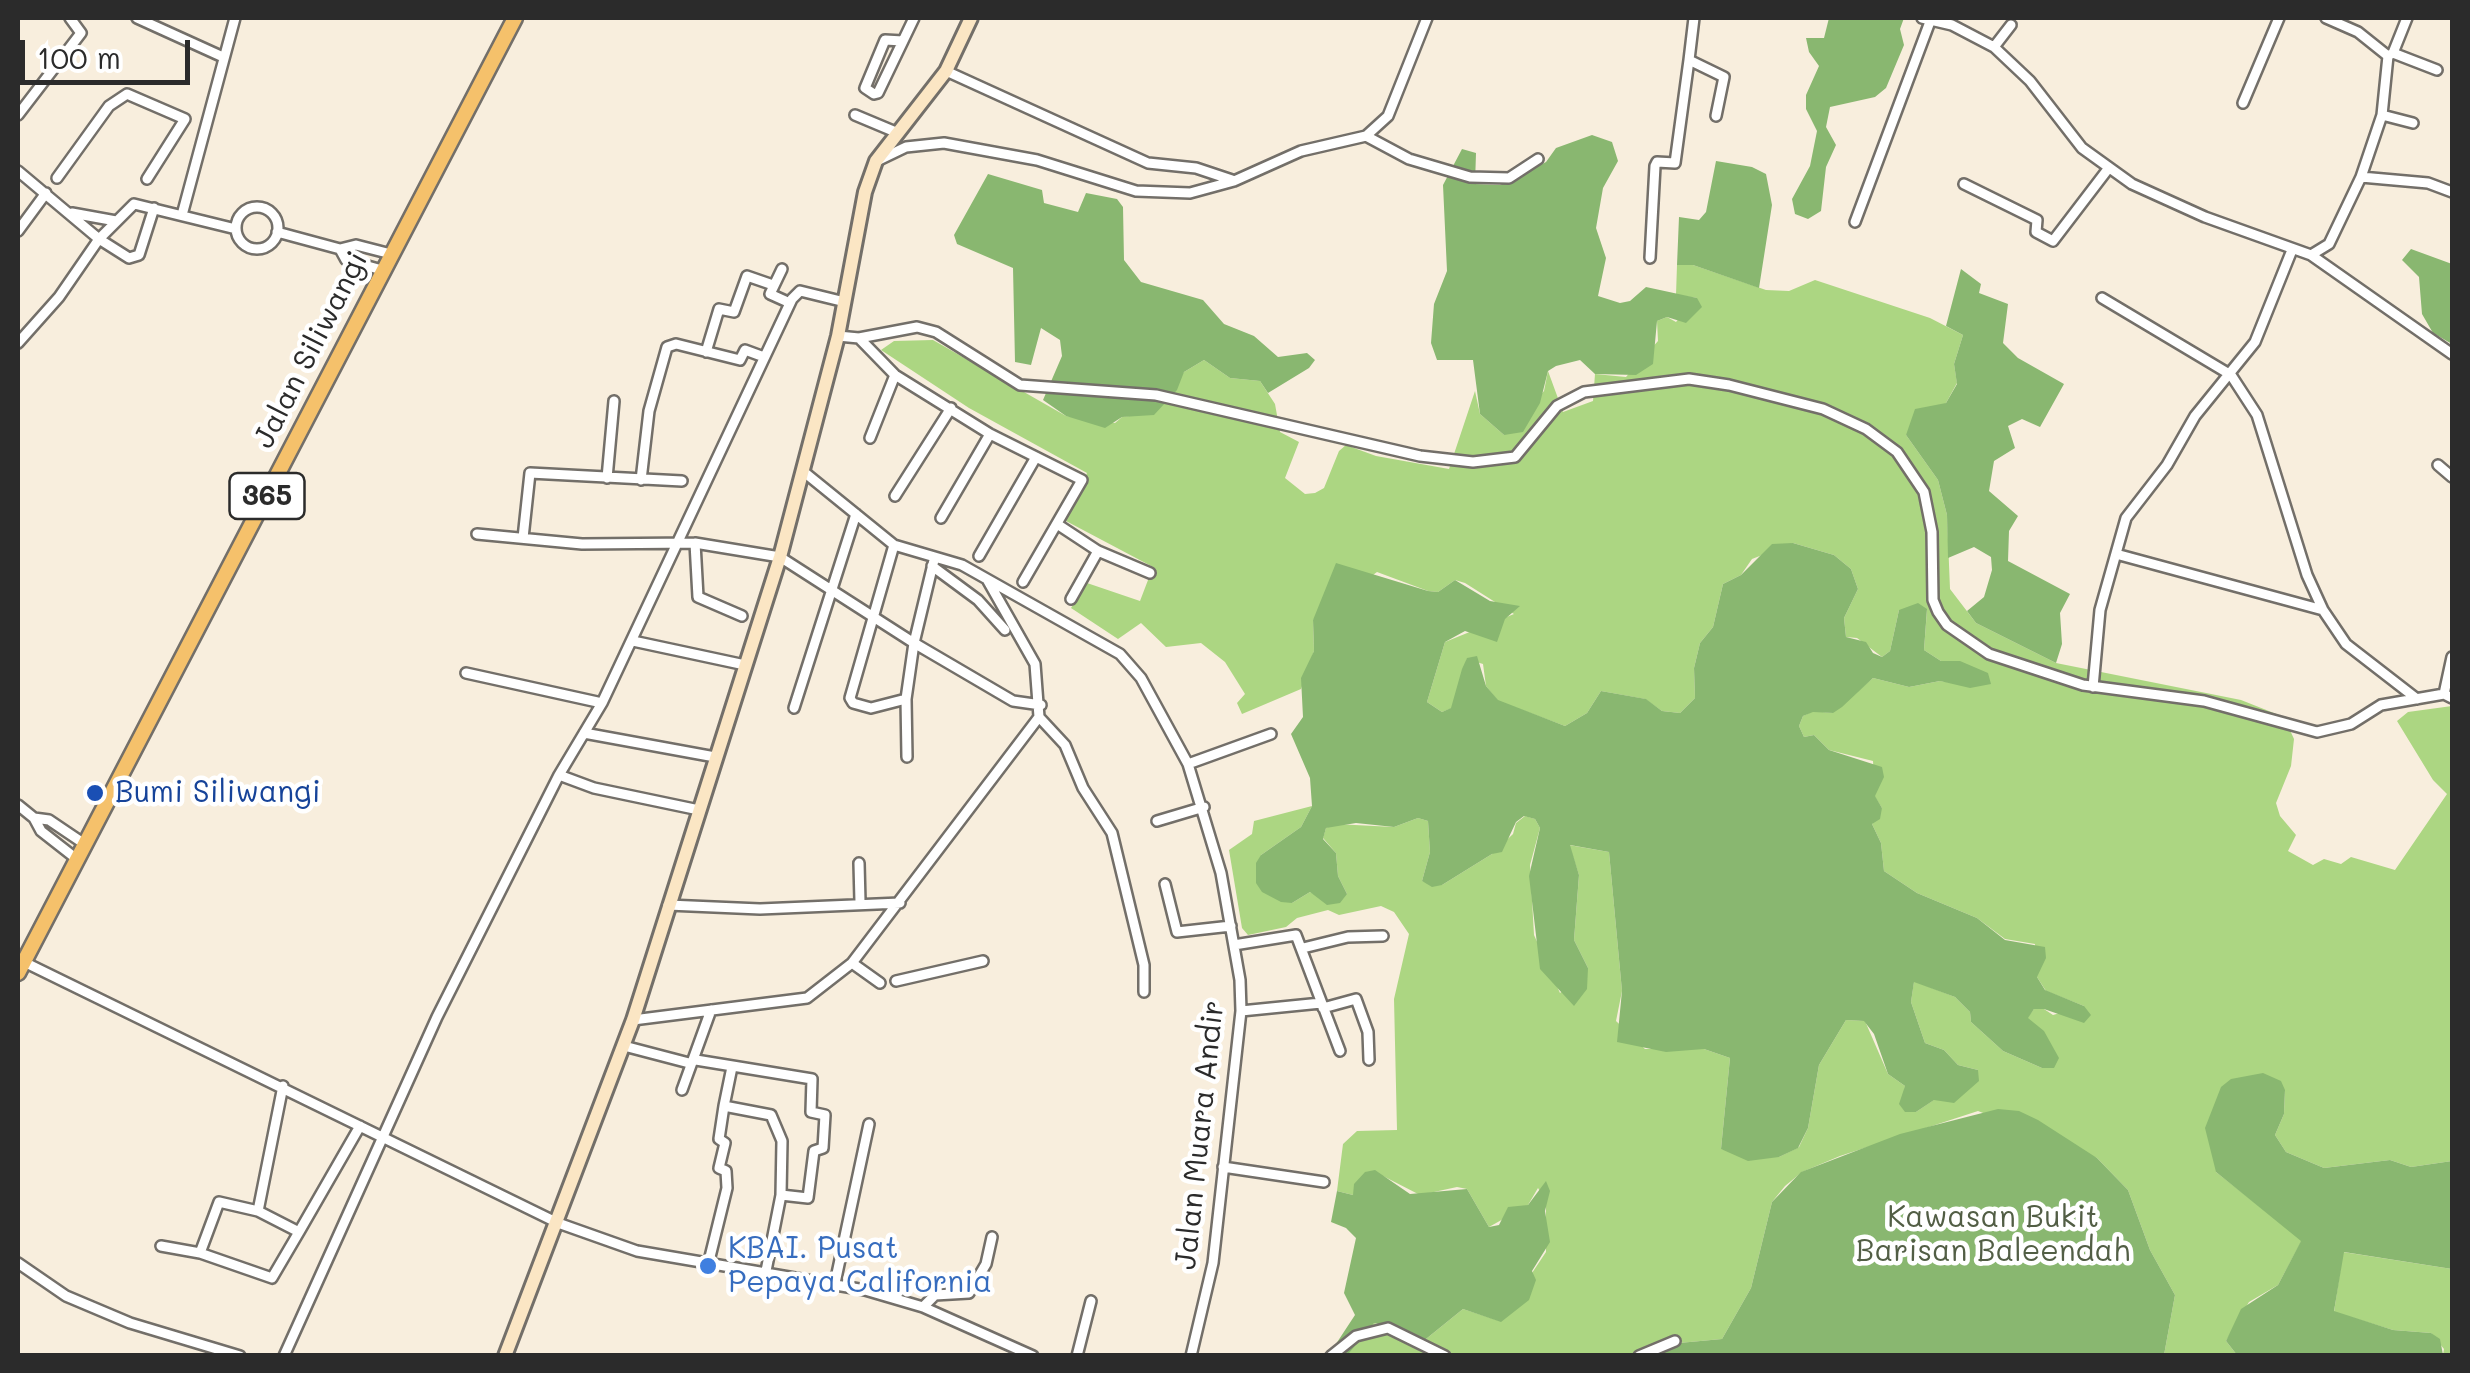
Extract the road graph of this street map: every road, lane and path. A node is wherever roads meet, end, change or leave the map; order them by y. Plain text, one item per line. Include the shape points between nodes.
1 (70, 18) edge
2 (137, 18) edge
3 (234, 18) edge
4 (515, 18) edge
5 (914, 18) edge
6 (1427, 18) edge
7 (1694, 18) edge
8 (1927, 18) edge
9 (2279, 18) edge
10 (2326, 18) edge
11 (2407, 18) edge
12 (968, 19) edge
13 (2011, 25) dead end
14 (903, 41) junction
15 (1994, 47) junction
16 (2390, 55) junction
17 (222, 58) junction
18 (1689, 60) junction
19 (946, 70) junction
20 (2438, 70) dead end
21 (2243, 103) dead end
22 (18, 115) edge
23 (2382, 115) junction
24 (855, 116) dead end
25 (1716, 116) dead end
26 (185, 119) junction
27 (2412, 123) dead end
28 (206, 127) junction
29 (898, 134) junction
30 (1366, 136) junction
31 (1538, 160) dead end
32 (876, 161) junction
33 (2108, 169) junction
34 (18, 171) edge
35 (56, 178) dead end
36 (147, 178) dead end
37 (1234, 181) junction
38 (2359, 181) junction
39 (1964, 184) dead end
40 (2452, 192) edge
41 (46, 193) junction
42 (154, 208) junction
43 (70, 212) junction
44 (182, 215) junction
45 (116, 222) junction
46 (1855, 222) dead end
47 (236, 229) junction
48 (18, 231) edge
49 (277, 232) junction
50 (99, 239) junction
51 (340, 249) junction
52 (2292, 250) junction
53 (391, 254) junction
54 (2312, 255) junction
55 (1650, 258) dead end
56 (782, 269) dead end
57 (382, 270) junction
58 (773, 285) junction
59 (2102, 298) dead end
60 (844, 302) junction
61 (790, 304) junction
62 (838, 336) junction
63 (860, 338) junction
64 (18, 343) edge
65 (706, 352) junction
66 (2452, 354) edge
67 (764, 357) junction
68 (895, 375) junction
69 (2230, 375) junction
70 (614, 401) dead end
71 (951, 408) junction
72 (990, 434) junction
73 (870, 438) dead end
74 (1036, 456) junction
75 (2438, 465) dead end
76 (804, 472) junction
77 (2452, 477) edge
78 (607, 478) junction
79 (641, 480) junction
80 (682, 481) dead end
81 (896, 496) dead end
82 (856, 514) junction
83 (941, 518) dead end
84 (1056, 524) junction
85 (477, 534) dead end
86 (524, 538) junction
87 (676, 544) junction
88 (695, 544) junction
89 (894, 545) junction
90 (1098, 551) junction
91 (2116, 554) junction
92 (979, 556) dead end
93 (780, 558) junction
94 (933, 563) junction
95 (1150, 573) dead end
96 (988, 581) junction
97 (1023, 582) dead end
98 (828, 589) junction
99 (1072, 599) dead end
100 (2323, 610) junction
101 (742, 616) dead end
102 (872, 618) junction
103 (1005, 630) dead end
104 (632, 642) junction
105 (914, 642) junction
106 (2452, 656) edge
107 (745, 665) junction
108 (466, 673) dead end
109 (2093, 687) junction
110 (2448, 696) edge
111 (2417, 698) junction
112 (906, 699) junction
113 (602, 703) junction
114 (1042, 704) junction
115 (794, 708) dead end
116 (1039, 717) junction
117 (584, 733) junction
118 (1271, 734) dead end
119 (715, 757) junction
120 (907, 758) dead end
121 (1188, 764) junction
122 (559, 775) junction
123 (18, 805) edge
124 (1204, 807) junction
125 (699, 810) junction
126 (34, 818) junction
127 (1157, 821) dead end
128 (86, 845) junction
129 (78, 860) junction
130 (860, 863) dead end
131 (1164, 884) dead end
132 (860, 902) junction
133 (900, 902) junction
134 (668, 905) junction
135 (1231, 926) junction
136 (1383, 936) dead end
137 (1234, 945) junction
138 (1302, 948) junction
139 (983, 961) dead end
140 (852, 963) junction
141 (21, 967) edge
142 (896, 980) dead end
143 (880, 983) dead end
144 (1144, 992) dead end
145 (1322, 1006) junction
146 (711, 1010) junction
147 (1242, 1011) junction
148 (634, 1020) junction
149 (624, 1046) junction
150 (1340, 1051) dead end
151 (1369, 1060) dead end
152 (693, 1061) junction
153 (732, 1067) junction
154 (282, 1086) junction
155 (682, 1090) dead end
156 (724, 1106) junction
157 (870, 1124) dead end
158 (360, 1126) junction
159 (384, 1136) junction
160 (1223, 1167) junction
161 (1324, 1182) dead end
162 (781, 1195) junction
163 (258, 1211) junction
164 (558, 1223) junction
165 (299, 1232) junction
166 (992, 1237) dead end
167 (161, 1246) dead end
168 (200, 1253) junction
169 (18, 1263) edge
170 (708, 1265) junction
171 (765, 1276) junction
172 (835, 1283) junction
173 (1092, 1302) dead end
174 (923, 1306) junction
175 (1675, 1341) dead end
176 (1013, 1351) edge
177 (240, 1356) edge
178 (284, 1356) edge
179 (505, 1356) edge
180 (1033, 1356) edge
181 (1076, 1356) edge
182 (1192, 1356) edge
183 (1331, 1356) edge
184 (1445, 1356) edge
185 (1640, 1356) edge

1 - 22 street via 81,33
2 - 17 street
3 - 17 street
4 - 53 main road, Jalan Siliwangi / 365
5 - 14 street
6 - 30 street via 1388,116
7 - 18 street
8 - 15 street
8 - 46 street
9 - 21 street
10 - 16 street
11 - 16 street
12 - 19 main road
13 - 15 street
14 - 14 street via 878,93 865,88 885,40
15 - 33 street
16 - 20 street
16 - 23 street
17 - 28 street
18 - 25 street via 1724,77
18 - 55 street via 1676,163 1655,166
19 - 29 main road
19 - 37 street via 1148,163
23 - 27 street
23 - 38 street
24 - 29 street
26 - 28 street
26 - 35 street via 119,96
26 - 36 street
28 - 44 street
29 - 32 main road
30 - 31 street via 1470,177 1509,178
30 - 37 street via 1301,151
32 - 37 street via 906,147 944,143 1036,160 1136,191 1190,192
32 - 60 main road
33 - 39 street via 2053,242 2036,232 2037,220
33 - 52 street
34 - 41 street
38 - 40 street via 2428,183
38 - 54 street via 2328,244
41 - 43 street
41 - 48 street
42 - 44 street
42 - 45 street via 134,204
42 - 50 street via 136,258
43 - 45 street
43 - 50 street
44 - 47 street
45 - 50 street
47 - 49 street via 241,242 258,249
47 - 49 street via 243,212 260,208 272,214
49 - 51 street
50 - 64 street
51 - 53 street via 356,245
51 - 57 street via 346,260
52 - 54 street
52 - 69 street via 2255,342
53 - 57 main road, Jalan Siliwangi / 365
54 - 66 street
56 - 58 street
57 - 128 main road, Jalan Siliwangi / 365
58 - 61 street via 770,294
58 - 65 street via 747,276 734,312 719,309
59 - 69 street
60 - 61 street via 800,291
60 - 62 main road
61 - 67 street
62 - 63 street
62 - 76 main road
63 - 68 street
63 - 109 street via 917,327 936,332 1020,386 1156,394 1420,456 1473,462 1515,457 1557,406 1604,387 1689,378 1806,405 1866,429 1897,452 1924,492 1933,600 1947,625 1990,654
65 - 67 street via 740,360 745,350
65 - 79 street via 667,347
67 - 87 street
68 - 71 street
68 - 73 street
69 - 91 street via 2126,518
69 - 100 street via 2257,416
70 - 78 street
71 - 72 street
71 - 81 street
72 - 74 street
72 - 83 street
74 - 84 street via 1082,480
74 - 92 street
75 - 77 street
76 - 82 street, Jalan Muara Andir
76 - 93 main road
78 - 79 street
78 - 86 street via 530,473
79 - 80 street
82 - 89 street, Jalan Muara Andir
82 - 98 street
84 - 90 street
84 - 97 street
85 - 86 street
86 - 87 street
87 - 88 street
87 - 104 street
88 - 93 street
88 - 101 street via 698,597
89 - 94 street, Jalan Muara Andir
89 - 102 street
90 - 95 street
90 - 99 street
91 - 100 street
91 - 109 street via 2100,610
93 - 98 street
93 - 107 main road
94 - 96 street, Jalan Muara Andir via 962,565
94 - 103 street
94 - 105 street
96 - 114 street via 1035,664
96 - 121 street, Jalan Muara Andir via 1120,654 1141,678
98 - 102 street
98 - 115 street
100 - 111 street via 2346,644
102 - 105 street
102 - 112 street via 850,701 871,708
104 - 107 street
104 - 113 street
105 - 112 street
105 - 114 street via 1013,700
106 - 110 street
107 - 119 main road
108 - 113 street
109 - 111 street via 2204,701 2317,732
110 - 111 street
112 - 120 street
113 - 117 street
114 - 116 street
116 - 133 street
116 - 144 street via 1065,745 1112,833 1144,965
117 - 119 street
117 - 122 street
118 - 121 street
119 - 125 main road
121 - 124 street, Jalan Muara Andir
122 - 125 street
122 - 159 street
123 - 126 street
124 - 127 street
124 - 135 street, Jalan Muara Andir
125 - 134 main road
126 - 128 street
126 - 129 street via 41,832
128 - 129 main road, Jalan Siliwangi / 365
129 - 141 main road, Jalan Siliwangi / 365
130 - 132 street
131 - 135 street via 1177,932
132 - 133 street
132 - 134 street
133 - 140 street
134 - 148 main road
135 - 137 street, Jalan Muara Andir
136 - 138 street via 1348,936
137 - 138 street via 1293,935
137 - 147 street, Jalan Muara Andir
138 - 145 street
139 - 142 street
140 - 143 street
140 - 146 street via 807,998
141 - 154 street
145 - 147 street
145 - 150 street
145 - 151 street via 1356,999
146 - 148 street
146 - 152 street
147 - 160 street, Jalan Muara Andir
148 - 149 main road
149 - 152 street
149 - 164 main road
152 - 153 street
152 - 155 street
153 - 156 street
153 - 162 street via 812,1079 811,1112 825,1116 823,1148 814,1151 808,1198
154 - 158 street
154 - 163 street
156 - 162 street via 772,1116 783,1149
156 - 170 street via 719,1168 726,1171 726,1188
157 - 172 street
158 - 159 street
158 - 165 street
159 - 164 street
159 - 178 street
160 - 161 street
160 - 182 street, Jalan Muara Andir via 1214,1263
162 - 171 street
163 - 165 street
163 - 168 street via 219,1202
164 - 170 street via 637,1251
164 - 179 main road
165 - 168 street via 272,1278
166 - 174 street via 969,1293 936,1295
167 - 168 street
169 - 177 street via 66,1296 130,1324
170 - 171 street
171 - 172 street
172 - 174 street
173 - 181 street
174 - 176 street
175 - 185 street
176 - 180 street
183 - 184 street via 1356,1336 1388,1328

